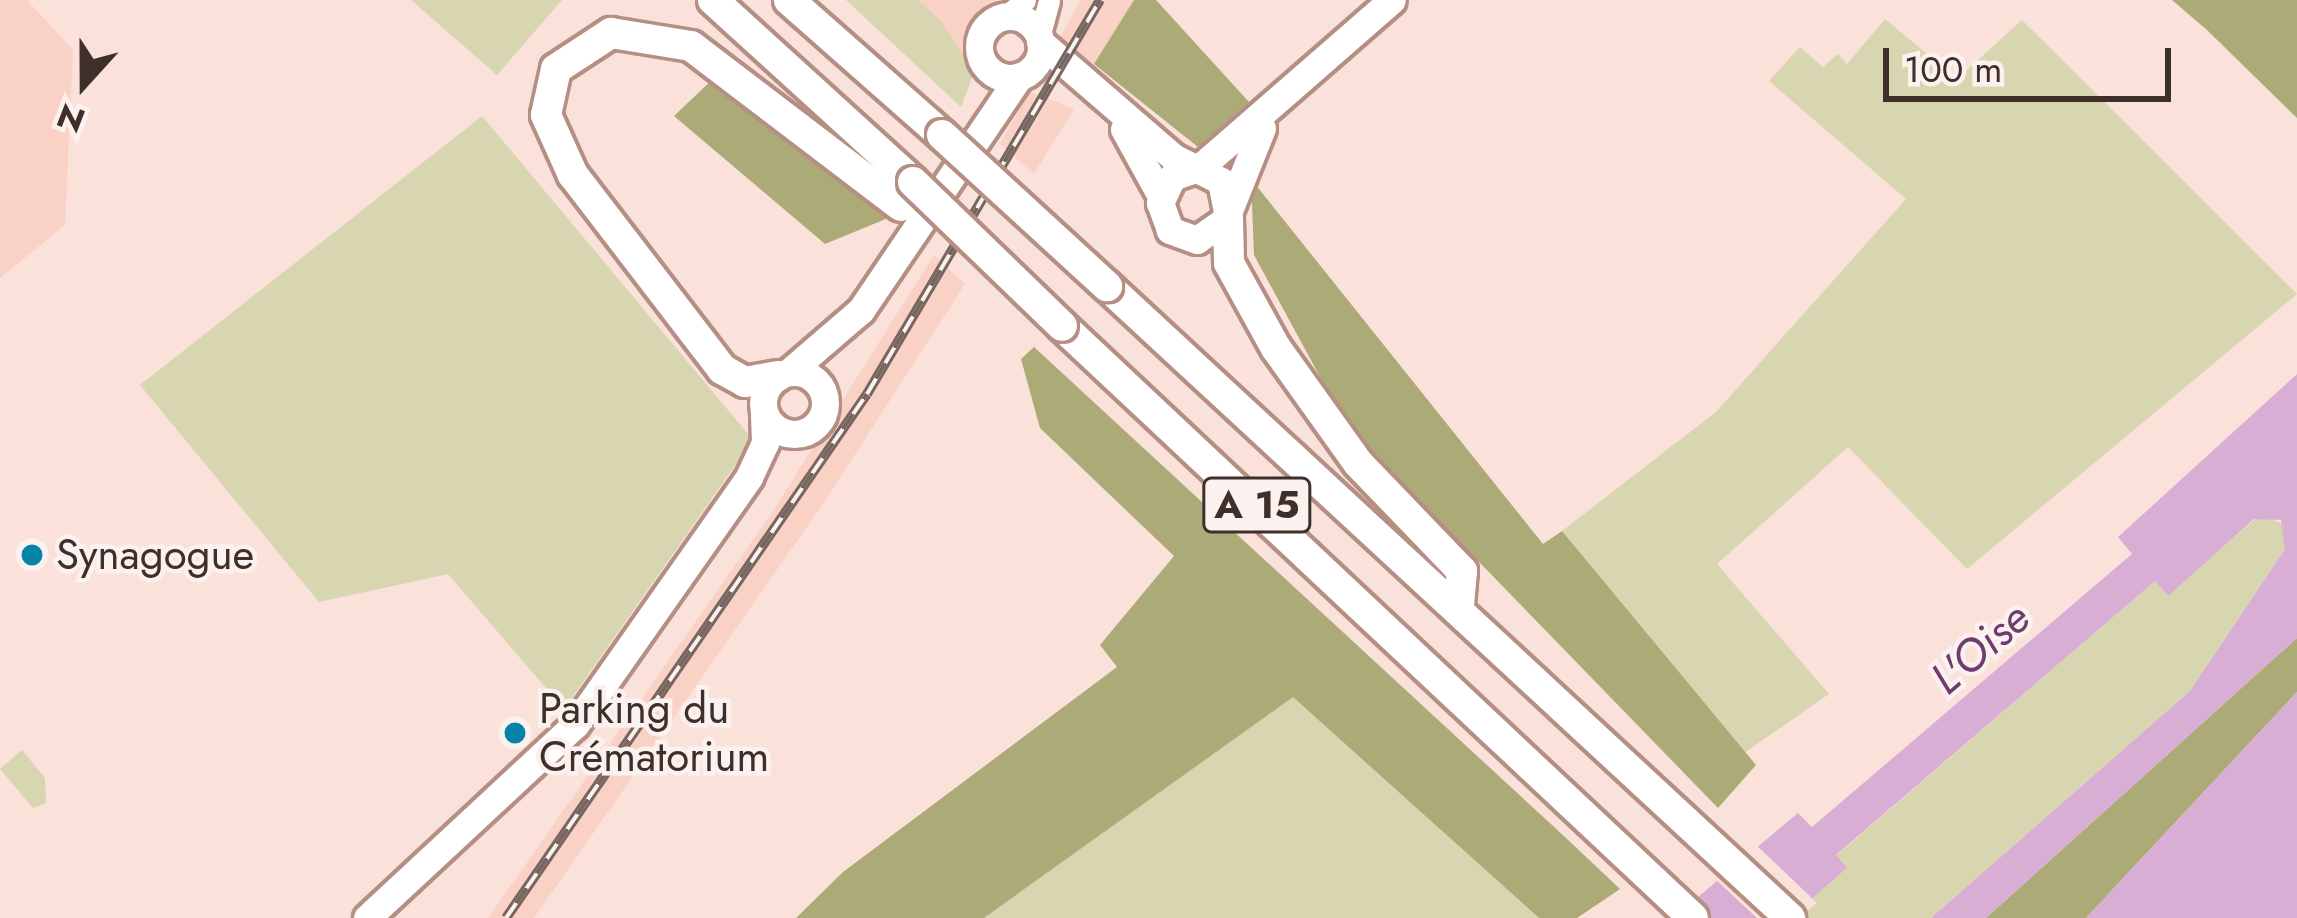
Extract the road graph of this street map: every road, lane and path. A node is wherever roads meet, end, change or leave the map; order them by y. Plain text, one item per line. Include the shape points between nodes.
1 (713, 0) edge
2 (789, 0) edge
3 (812, 0) edge
4 (1048, 0) edge
5 (1392, 0) edge
6 (1015, 8) edge
7 (1040, 40) junction
8 (848, 52) junction
9 (980, 58) junction
10 (1021, 76) junction
11 (1280, 100) junction
12 (954, 140) junction
13 (1197, 170) junction
14 (907, 194) junction
15 (1161, 196) junction
16 (1229, 213) junction
17 (860, 310) junction
18 (784, 374) junction
19 (826, 404) junction
20 (764, 413) junction
21 (805, 432) junction
22 (749, 477) junction
23 (1459, 606) junction
24 (368, 918) edge
25 (1693, 918) edge
26 (1790, 918) edge

1 - 14 highway, A 15
2 - 8 highway, A 15
3 - 8 highway
4 - 7 street
5 - 11 main road
6 - 7 main road
6 - 9 main road via 983,32
7 - 10 main road
7 - 13 main road
8 - 12 highway, A 15
9 - 10 main road via 996,75
9 - 12 main road
10 - 12 main road
10 - 15 main road via 1102,108 1149,161
11 - 13 main road
11 - 16 main road via 1246,156
12 - 17 main road
12 - 23 highway, A 15, bridge
13 - 15 main road via 1172,177
13 - 16 main road via 1222,181
14 - 18 highway via 692,46 611,33 556,69 546,115 573,175 722,369 745,382
14 - 25 highway, A 15, bridge via 952,219
15 - 16 main road via 1164,222 1183,238 1211,236
16 - 23 highway via 1229,263 1276,348 1358,463 1462,571
17 - 18 main road
17 - 19 main road
18 - 19 main road via 813,377
18 - 20 main road
19 - 21 main road
20 - 21 main road via 781,431
20 - 22 main road via 765,443
21 - 22 main road
22 - 24 main road via 575,725
23 - 26 highway, A 15

